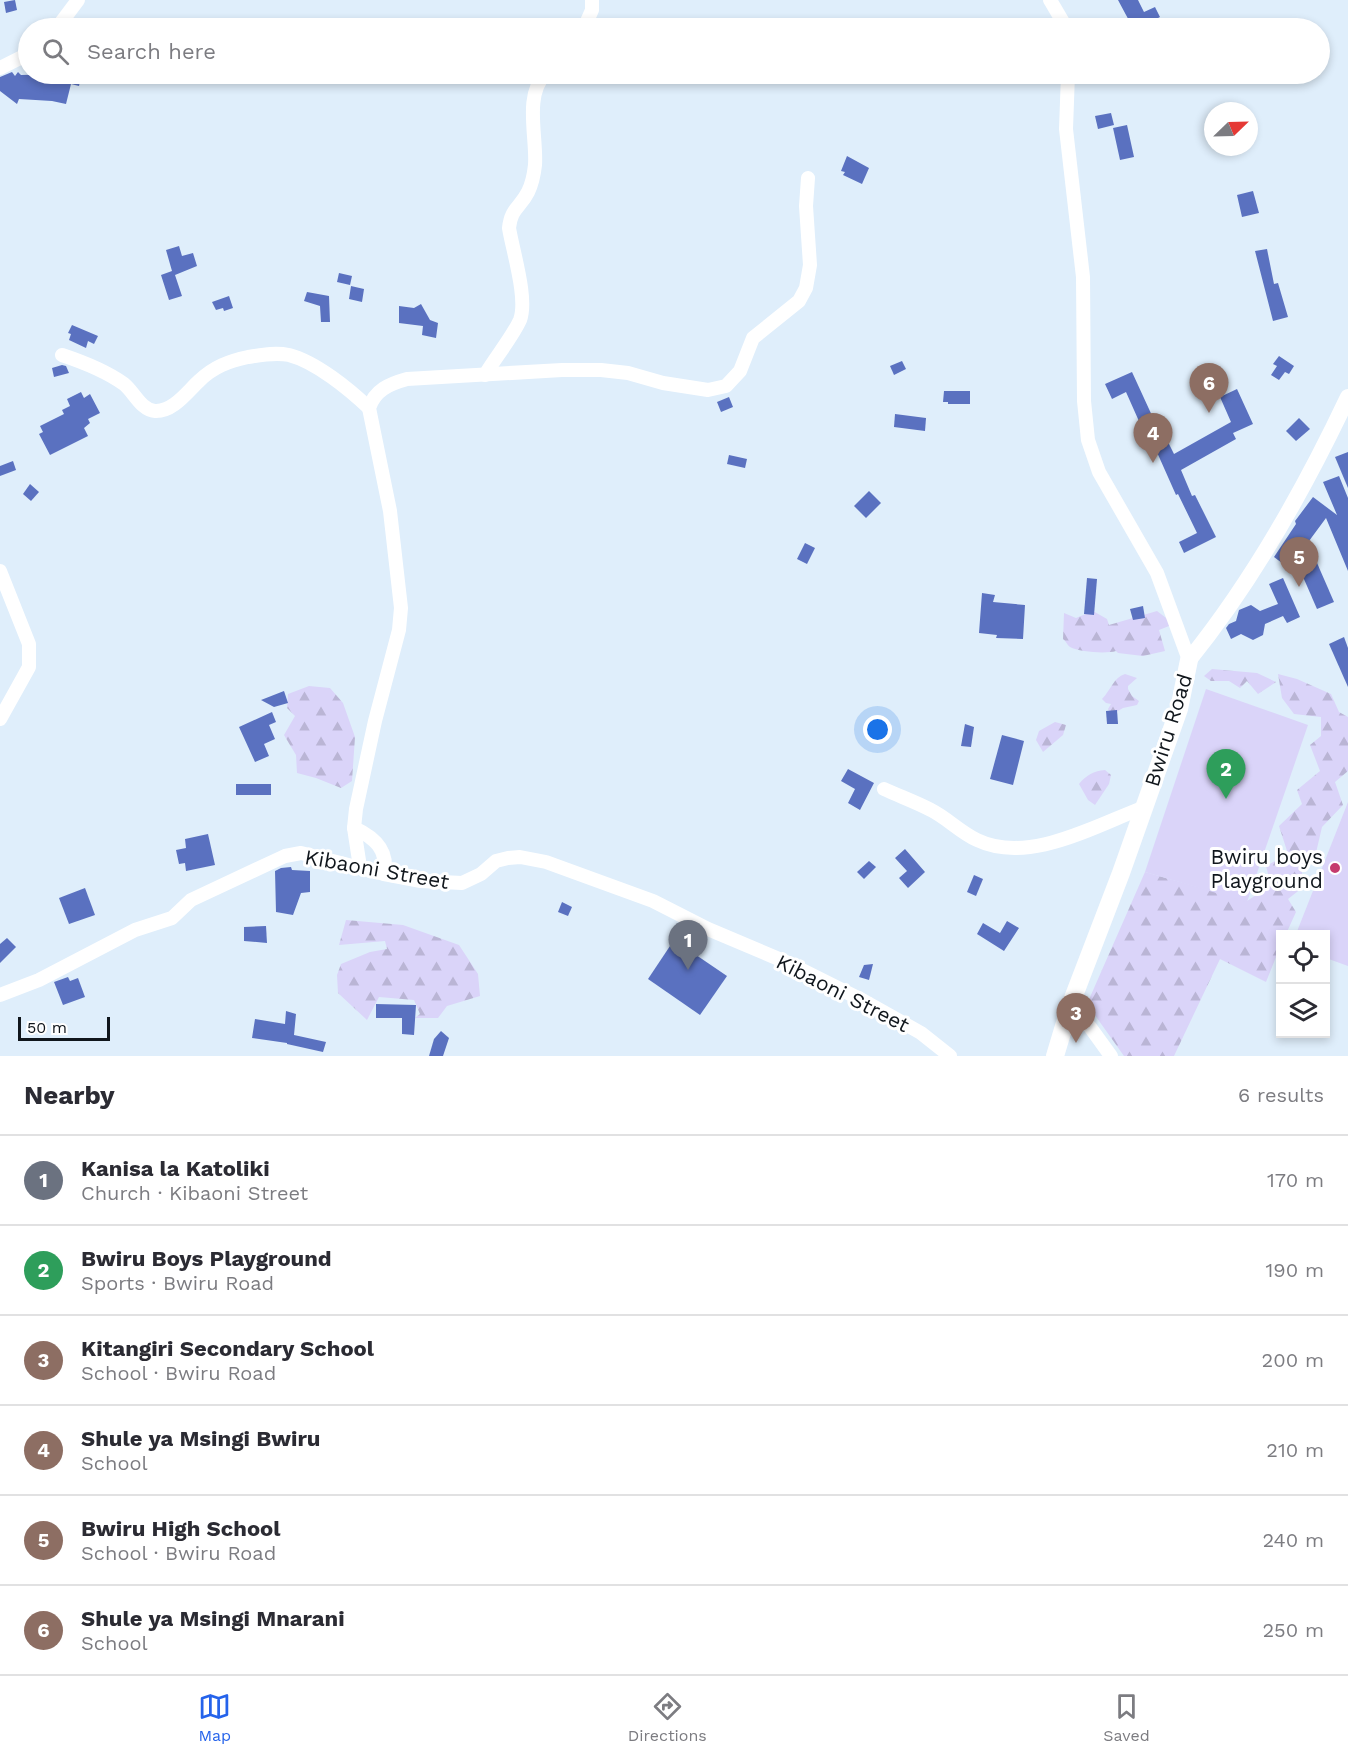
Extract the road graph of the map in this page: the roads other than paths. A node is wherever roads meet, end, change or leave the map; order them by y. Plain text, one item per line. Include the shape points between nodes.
1 (78, 0) edge
2 (592, 0) edge
3 (1050, 0) edge
4 (64, 18) edge
5 (588, 18) edge
6 (1061, 18) edge
7 (18, 59) edge
8 (0, 68) edge
9 (539, 84) edge
10 (1068, 84) edge
11 (808, 178) dead end
12 (62, 355) dead end
13 (485, 375) junction
14 (1348, 397) edge
15 (369, 408) junction
16 (0, 571) edge
17 (1189, 660) junction
18 (0, 719) edge
19 (884, 789) dead end
20 (1145, 807) junction
21 (354, 828) junction
22 (360, 867) junction
23 (384, 874) junction
24 (0, 995) edge
25 (1070, 1006) junction
26 (950, 1056) edge
27 (1055, 1056) edge
28 (1111, 1056) edge

1 - 4 street
2 - 5 street
3 - 6 street
7 - 8 street
9 - 13 street via 532,182 511,215 509,228 522,309 515,330
10 - 17 street via 1066,129 1083,277 1088,440 1099,472 1157,573
11 - 13 street via 810,265 806,288 799,301 753,338 740,371 726,386 708,390 601,370
12 - 15 street via 125,385 151,411 168,408 211,370 225,363 277,354 312,366
13 - 15 street via 393,382 372,398
14 - 17 street, Bwiru Road via 1264,552 1215,628
15 - 21 street via 390,511 401,608
16 - 18 street via 29,644 29,667
17 - 20 main road, Bwiru Road via 1179,709
19 - 20 street via 930,809 978,841 1013,848 1074,836
20 - 25 main road, Bwiru Road
21 - 22 street
21 - 23 street via 379,845 385,858
22 - 23 street, Kibaoni Street
22 - 24 street, Kibaoni Street via 301,853 285,856 209,890 172,918 135,930 39,980
23 - 26 street, Kibaoni Street via 462,883 496,861 520,857 546,862 653,901 786,962 921,1033
25 - 27 main road, Bwiru Road
25 - 28 street

